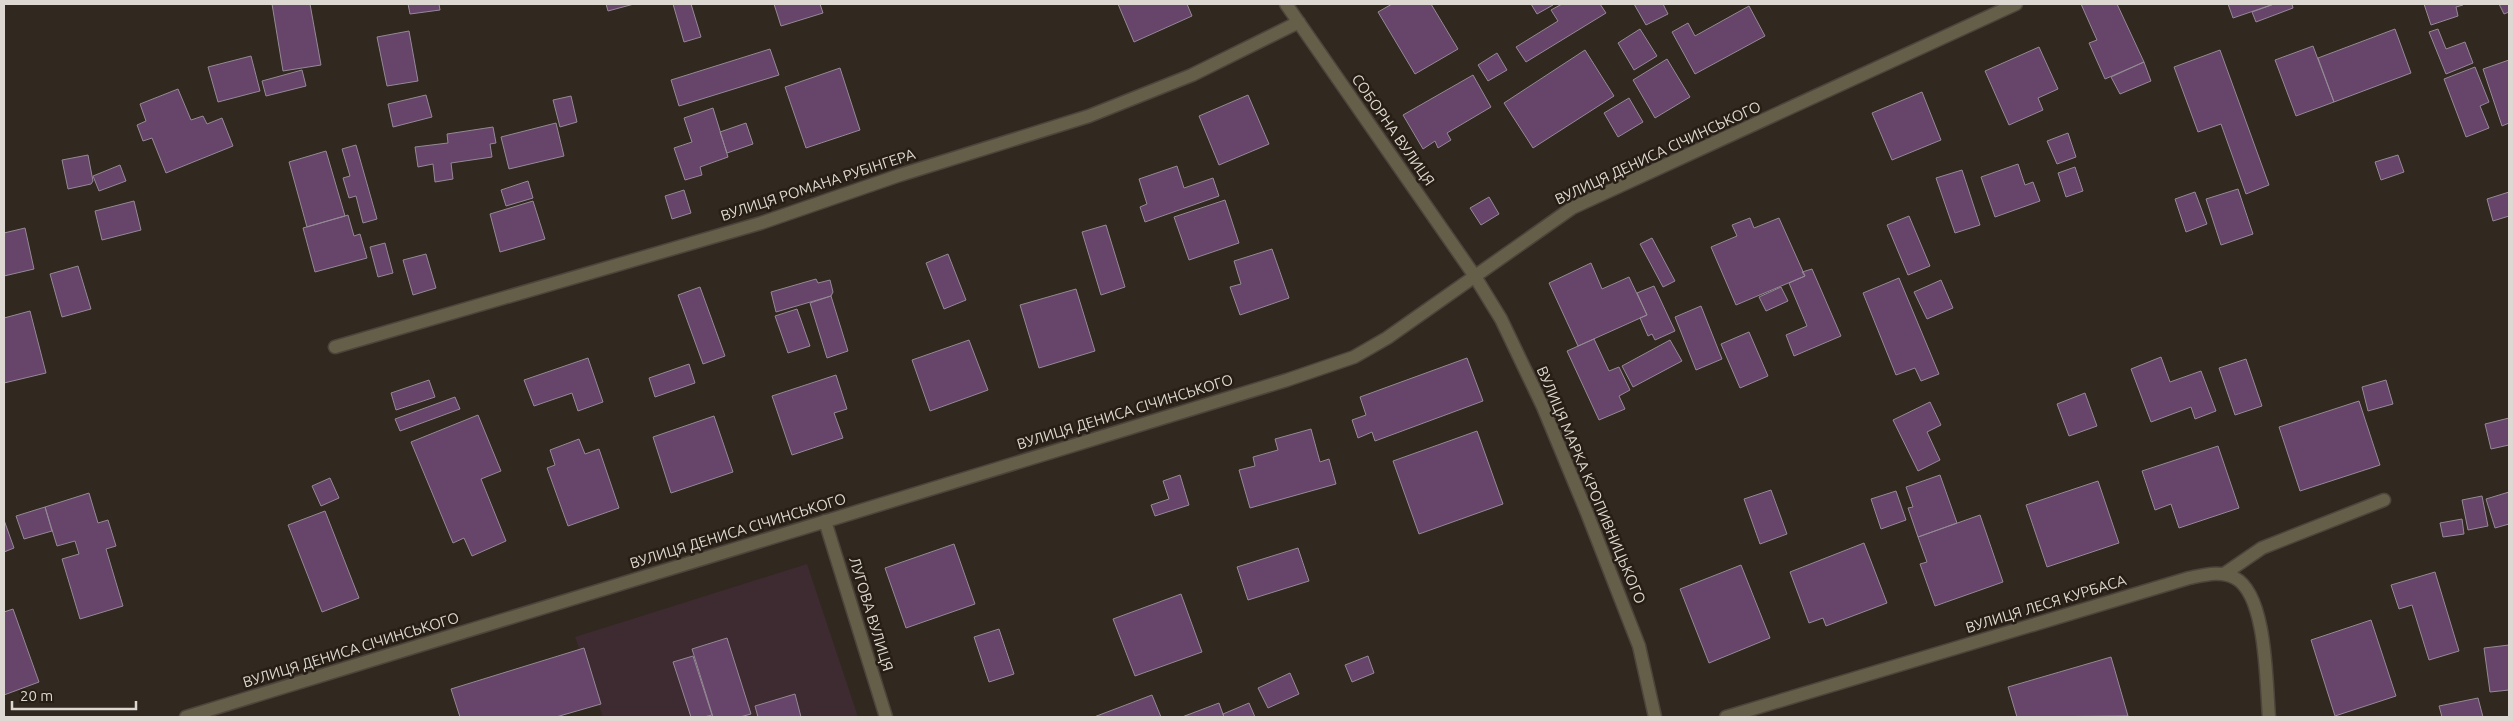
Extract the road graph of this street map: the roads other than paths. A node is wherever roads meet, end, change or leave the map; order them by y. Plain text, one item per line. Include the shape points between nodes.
1 (1286, 4) edge
2 (2016, 4) edge
3 (1298, 22) junction
4 (1474, 275) junction
5 (335, 347) dead end
6 (2384, 500) dead end
7 (825, 521) junction
8 (2224, 574) junction
9 (186, 717) edge
10 (886, 717) edge
11 (1655, 717) edge
12 (1726, 717) edge
13 (2269, 717) edge

1 - 3 street, СОБОРНА ВУЛИЦЯ
2 - 4 street, ВУЛИЦЯ ДЕНИСА СІЧИНСЬКОГО via 1572,208
3 - 4 street, СОБОРНА ВУЛИЦЯ
3 - 5 street, ВУЛИЦЯ РОМАНА РУБІНГЕРА via 1192,75 1089,116 900,175 761,223
4 - 7 street, ВУЛИЦЯ ДЕНИСА СІЧИНСЬКОГО via 1354,357
4 - 11 street, ВУЛИЦЯ МАРКА КРОПИВНИЦЬКОГО via 1501,319 1544,407 1640,646
6 - 8 street via 2262,548
7 - 9 street, ВУЛИЦЯ ДЕНИСА СІЧИНСЬКОГО
7 - 10 street, ЛУГОВА ВУЛИЦЯ
8 - 12 street, ВУЛИЦЯ ЛЕСЯ КУРБАСА via 2189,578
8 - 13 street via 2243,583 2254,602

